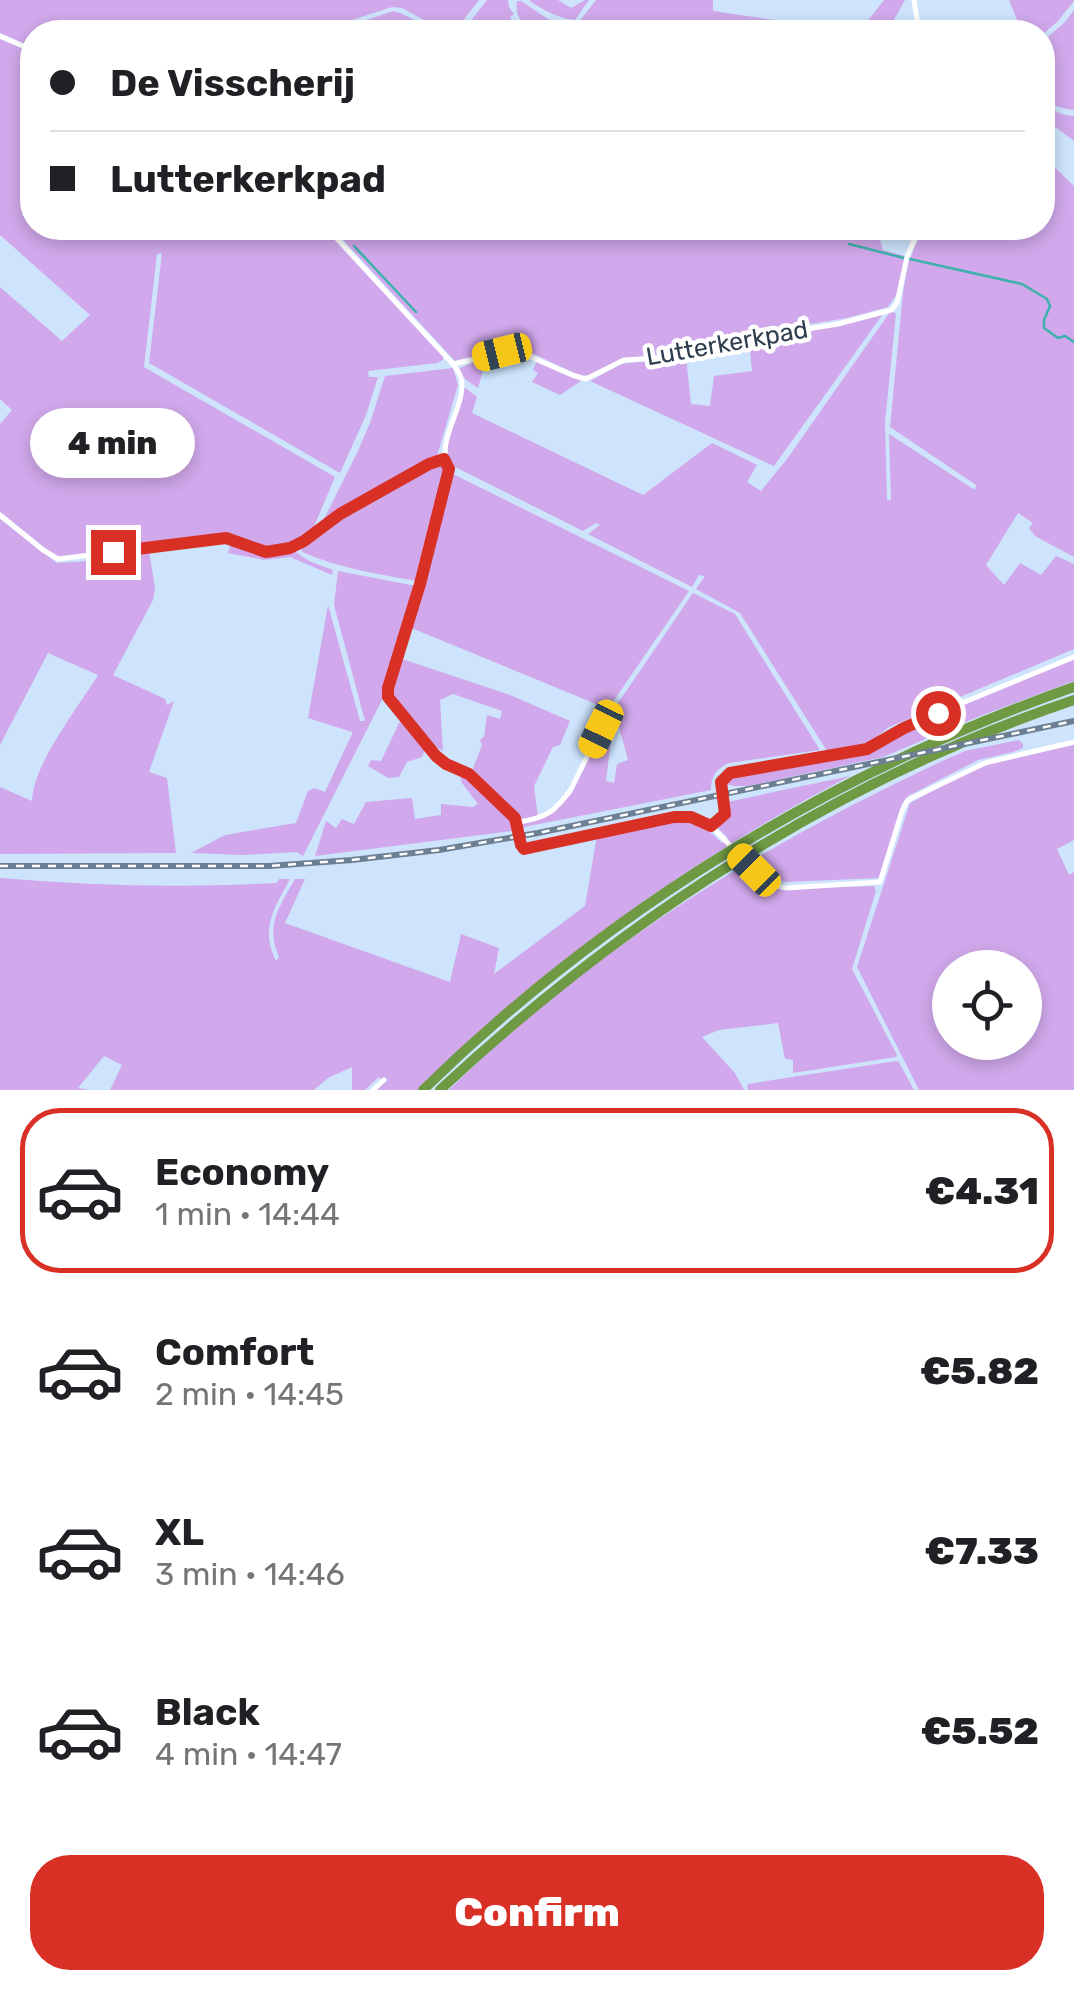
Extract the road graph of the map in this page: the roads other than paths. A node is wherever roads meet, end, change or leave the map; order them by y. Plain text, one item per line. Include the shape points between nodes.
1 (338, 240) edge
2 (914, 240) edge
3 (453, 364) junction
4 (444, 459) junction
5 (0, 515) edge
6 (1074, 657) edge
7 (1074, 687) edge
8 (1074, 700) edge
9 (612, 706) dead end
10 (1074, 742) edge
11 (518, 822) junction
12 (711, 826) junction
13 (384, 1080) dead end
14 (374, 1090) edge
15 (422, 1090) edge
16 (440, 1090) edge

1 - 3 street
2 - 3 street, Lutterkerkpad via 891,310 678,356 624,360 586,378 515,350
3 - 4 street via 462,384
4 - 5 street via 340,514 304,541 266,552 226,538 58,559
4 - 11 street via 449,469 388,697 436,756 469,774
6 - 12 street via 867,749 730,773 721,782 725,814
7 - 15 highway via 904,756 729,851 552,976
8 - 16 highway via 902,771 728,866 575,972
9 - 11 street via 562,802 548,815
10 - 12 street via 986,762 907,801 880,882 780,888
11 - 12 street via 527,850 674,817
13 - 14 street

